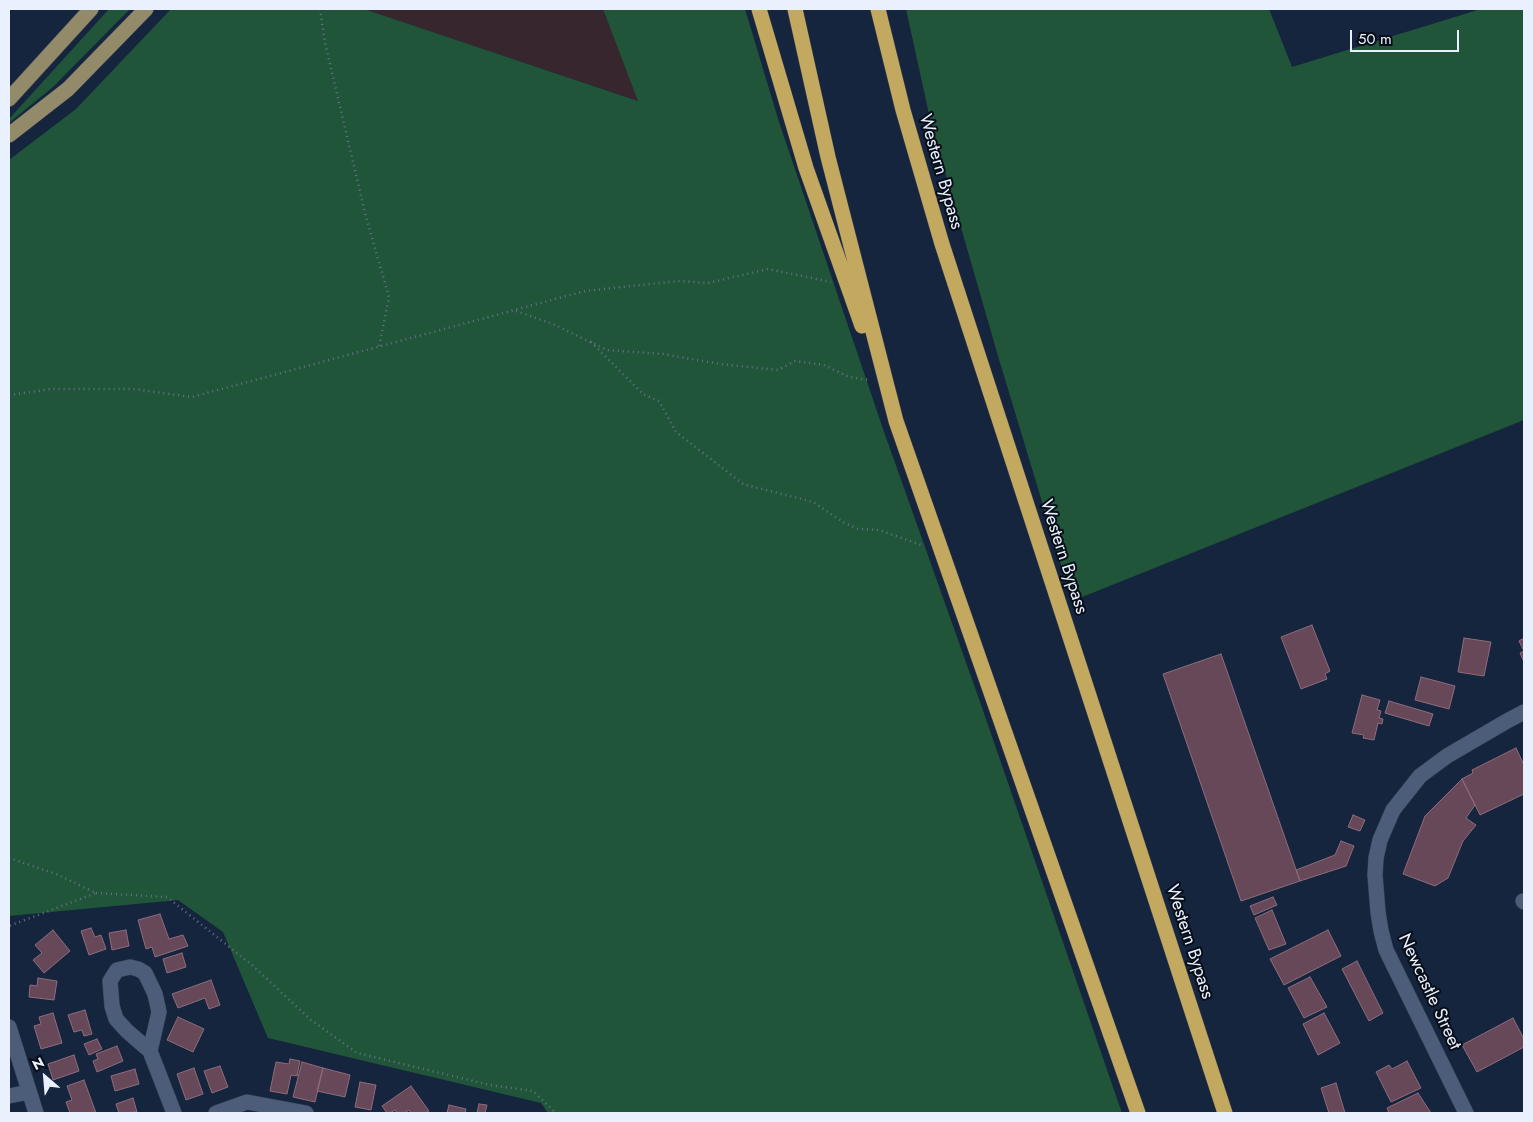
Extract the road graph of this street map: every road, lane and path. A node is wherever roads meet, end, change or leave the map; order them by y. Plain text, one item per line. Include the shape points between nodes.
1 (91, 9) edge
2 (146, 9) edge
3 (320, 9) edge
4 (759, 9) edge
5 (795, 9) edge
6 (878, 9) edge
7 (889, 9) edge
8 (9, 99) edge
9 (903, 110) junction
10 (9, 135) edge
11 (848, 285) junction
12 (514, 310) junction
13 (591, 342) junction
14 (379, 347) junction
15 (882, 382) junction
16 (9, 395) edge
17 (896, 421) junction
18 (942, 552) junction
19 (1524, 712) edge
20 (9, 858) edge
21 (96, 893) junction
22 (9, 926) edge
23 (9, 1027) edge
24 (150, 1051) junction
25 (29, 1092) junction
26 (9, 1096) edge
27 (36, 1113) edge
28 (174, 1113) edge
29 (216, 1113) edge
30 (306, 1113) edge
31 (556, 1113) edge
32 (1138, 1113) edge
33 (1225, 1113) edge
34 (1466, 1113) edge

1 - 8 main road
2 - 10 main road via 68,89
3 - 14 path via 366,217 389,297
4 - 11 highway via 806,168
5 - 17 highway via 828,157
6 - 9 highway, Western Bypass
7 - 9 highway
9 - 33 highway, Western Bypass via 942,244
11 - 12 path via 768,269 708,284 678,281 585,291
11 - 15 highway
12 - 13 path
12 - 14 path
13 - 15 path via 607,350 663,354 741,367 778,370 795,361 824,365 849,377
13 - 18 path via 643,394 659,401 676,432 743,484 813,502 858,529 879,530
14 - 16 path via 192,396 133,388 52,388
15 - 17 highway
17 - 18 highway
18 - 32 highway
19 - 34 street, Newcastle Street via 1447,756 1420,776 1393,810 1376,858 1380,931 1386,950
20 - 21 path via 56,874
21 - 22 path
21 - 31 path via 167,897 252,965 311,1020 357,1053 533,1091
23 - 25 street
24 - 24 street via 116,1019 110,981 117,970 130,967 145,973 158,1003 160,1012
24 - 28 street
25 - 26 street
25 - 27 street
29 - 30 street via 247,1102

